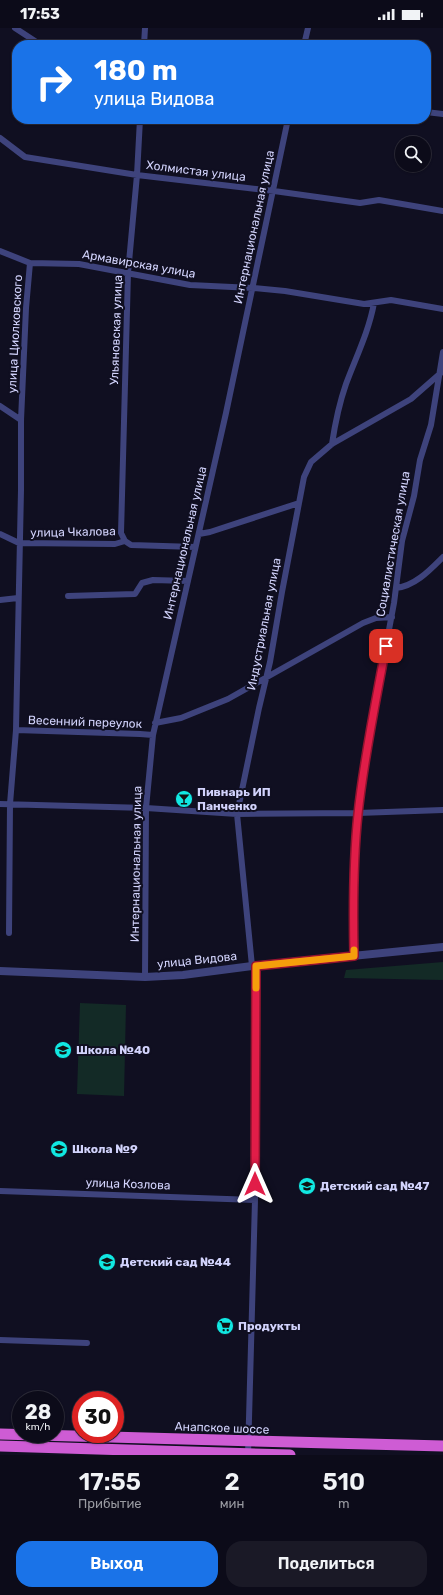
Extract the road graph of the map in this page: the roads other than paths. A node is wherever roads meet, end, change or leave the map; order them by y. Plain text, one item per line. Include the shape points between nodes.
1 (15, 28) edge
2 (145, 28) edge
3 (308, 28) edge
4 (33, 40) edge
5 (144, 40) edge
6 (305, 40) edge
7 (431, 113) edge
8 (443, 114) edge
9 (140, 124) edge
10 (287, 124) edge
11 (0, 138) edge
12 (137, 175) junction
13 (274, 191) junction
14 (443, 211) edge
15 (0, 251) edge
16 (30, 263) junction
17 (128, 273) junction
18 (253, 288) junction
19 (374, 303) junction
20 (443, 309) edge
21 (443, 352) edge
22 (441, 373) edge
23 (0, 406) edge
24 (21, 420) junction
25 (332, 444) junction
26 (299, 503) junction
27 (0, 534) edge
28 (199, 534) junction
29 (125, 541) junction
30 (19, 543) junction
31 (195, 547) junction
32 (443, 557) edge
33 (188, 581) junction
34 (396, 588) junction
35 (68, 596) dead end
36 (18, 598) junction
37 (0, 600) edge
38 (392, 617) junction
39 (267, 676) junction
40 (155, 723) junction
41 (16, 730) junction
42 (153, 735) junction
43 (0, 804) edge
44 (10, 804) junction
45 (146, 808) junction
46 (443, 810) edge
47 (237, 814) junction
48 (358, 814) junction
49 (9, 933) dead end
50 (443, 947) edge
51 (354, 956) junction
52 (254, 966) junction
53 (0, 971) edge
54 (144, 977) junction
55 (0, 1191) edge
56 (255, 1200) junction
57 (0, 1340) edge
58 (86, 1343) dead end
59 (0, 1434) edge
60 (0, 1446) edge
61 (443, 1446) edge
62 (248, 1450) edge
63 (290, 1455) edge

1 - 4 street
2 - 5 street
3 - 6 street
7 - 8 street
9 - 12 street, Ульяновская улица
10 - 13 street, Интернациональная улица
11 - 12 street, Холмистая улица via 25,157
12 - 13 street, Холмистая улица
12 - 17 street, Ульяновская улица
13 - 14 street, Холмистая улица via 360,203 379,200
13 - 18 street, Интернациональная улица
15 - 16 street, Армавирская улица
16 - 17 street, Армавирская улица via 79,264
16 - 24 street, улица Циолковского
17 - 18 street, Армавирская улица via 190,285
17 - 29 street, Ульяновская улица via 121,533
18 - 19 street, Армавирская улица via 364,304
18 - 28 street, Интернациональная улица
19 - 20 street, Армавирская улица via 391,300
19 - 25 street via 371,321 346,385
21 - 22 street, Социалистическая улица
22 - 25 street via 410,399
22 - 34 street, Социалистическая улица via 431,425 420,460 402,541
23 - 24 street
24 - 30 street, улица Циолковского
25 - 26 street, Индустриальная улица via 311,462 304,477
26 - 28 street
26 - 39 street, Индустриальная улица
27 - 30 street, улица Чкалова
28 - 31 street, Интернациональная улица
29 - 30 street, улица Чкалова via 115,544
29 - 31 street, улица Чкалова via 131,545
30 - 36 street, улица Циолковского
31 - 33 street, Интернациональная улица
32 - 34 street via 426,573
33 - 35 street via 153,580 142,583 135,594
33 - 40 street, Интернациональная улица
34 - 38 street, Социалистическая улица
36 - 37 street
36 - 41 street, улица Циолковского
38 - 39 street via 376,618 363,623
38 - 48 street, Социалистическая улица via 370,731
39 - 40 street via 228,698 181,718
39 - 47 street, Индустриальная улица
40 - 42 street, Интернациональная улица
41 - 42 street, Весенний переулок
41 - 44 street, улица Циолковского
42 - 45 street, Интернациональная улица
43 - 44 street
44 - 45 street
44 - 49 street, улица Циолковского
45 - 47 street
45 - 54 street, Интернациональная улица
46 - 48 street
47 - 48 street
47 - 52 street, Индустриальная улица
48 - 51 street, Социалистическая улица via 352,891
50 - 51 street, улица Видова
51 - 52 street, улица Видова
52 - 54 street, улица Видова
52 - 56 street, Индустриальная улица
53 - 54 street, улица Видова
55 - 56 street, улица Козлова
56 - 62 street, Индустриальная улица
57 - 58 street
59 - 62 highway, Анапское шоссе
60 - 62 highway, Анапское шоссе
61 - 62 highway, Анапское шоссе
62 - 63 highway, Анапское шоссе

